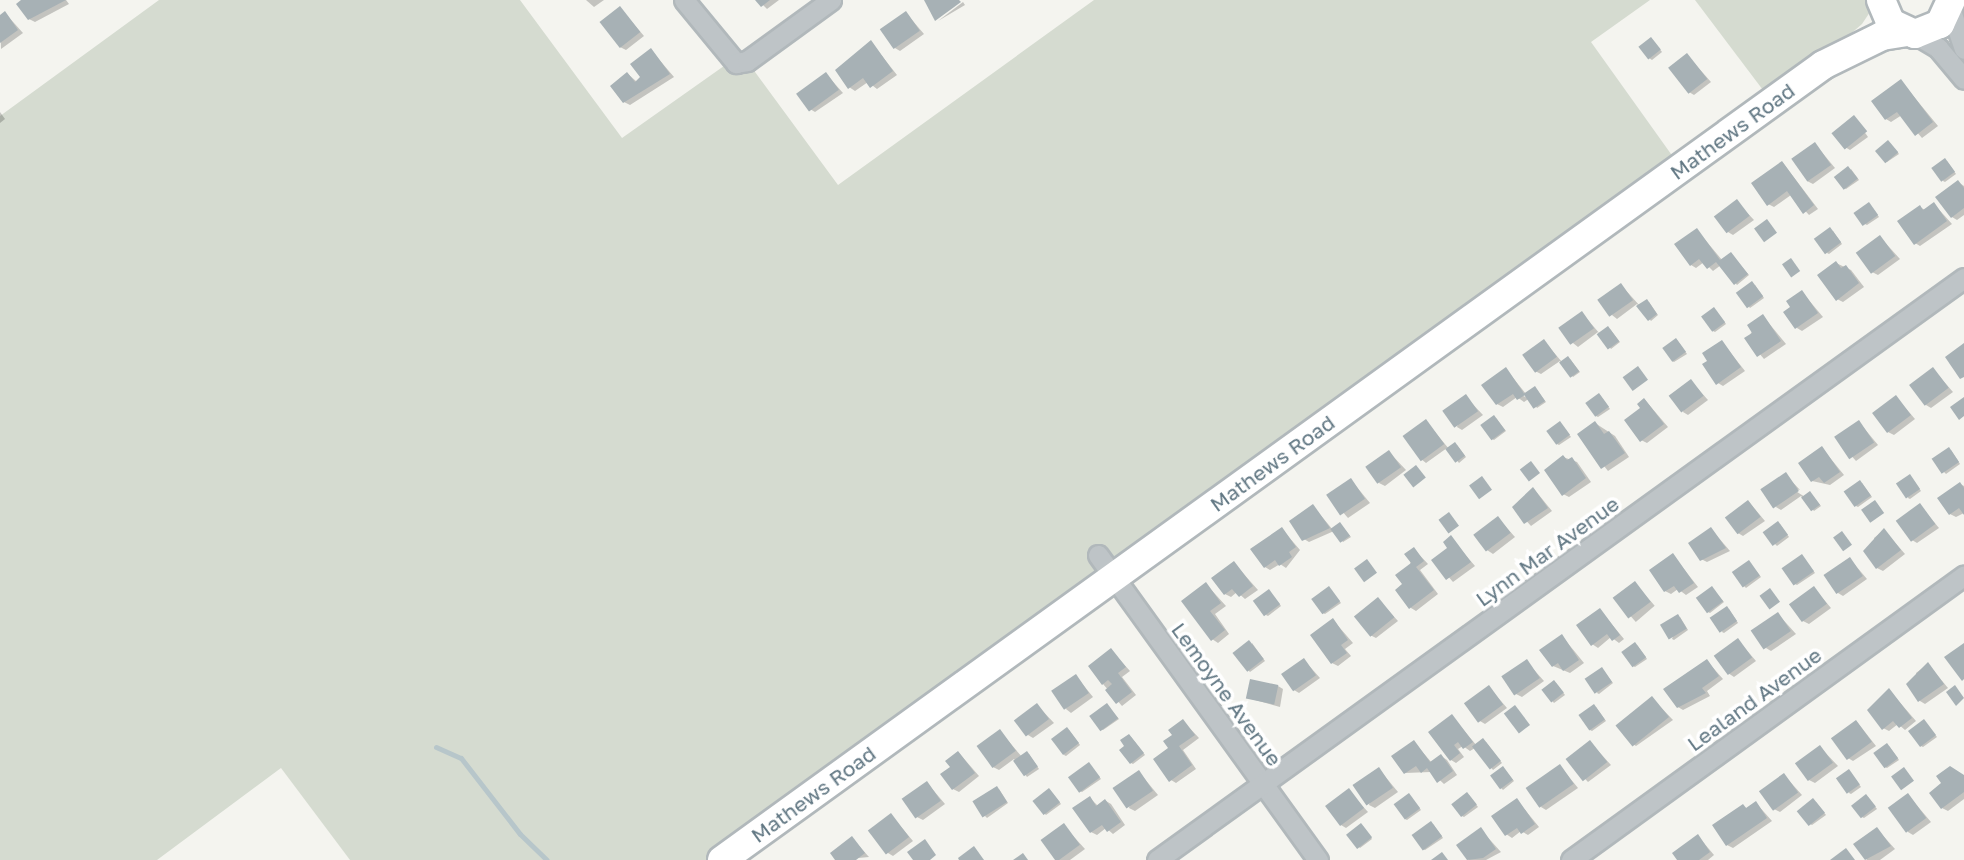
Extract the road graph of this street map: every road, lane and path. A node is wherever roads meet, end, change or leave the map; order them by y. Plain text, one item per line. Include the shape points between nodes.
1 (684, 0) edge
2 (831, 0) edge
3 (1880, 0) edge
4 (1950, 4) edge
5 (1911, 33) junction
6 (1964, 49) edge
7 (1823, 65) junction
8 (1964, 79) edge
9 (1964, 278) edge
10 (1106, 566) junction
11 (1964, 575) edge
12 (1263, 783) junction
13 (722, 860) edge
14 (1157, 860) edge
15 (1318, 860) edge
16 (1571, 860) edge

1 - 2 street via 736,63 747,61
3 - 5 street, Mathews Road via 1891,23
3 - 7 street, Mathews Road
4 - 5 street, Mathews Road via 1933,29
4 - 6 street
5 - 7 street, Mathews Road via 1881,36
5 - 8 street via 1938,48
7 - 10 street, Mathews Road
9 - 12 street, Lynn Mar Avenue
10 - 12 street, Lemoyne Avenue
10 - 13 street, Mathews Road
11 - 16 street, Lealand Avenue
12 - 14 street, Lynn Mar Avenue
12 - 15 street, Lemoyne Avenue

